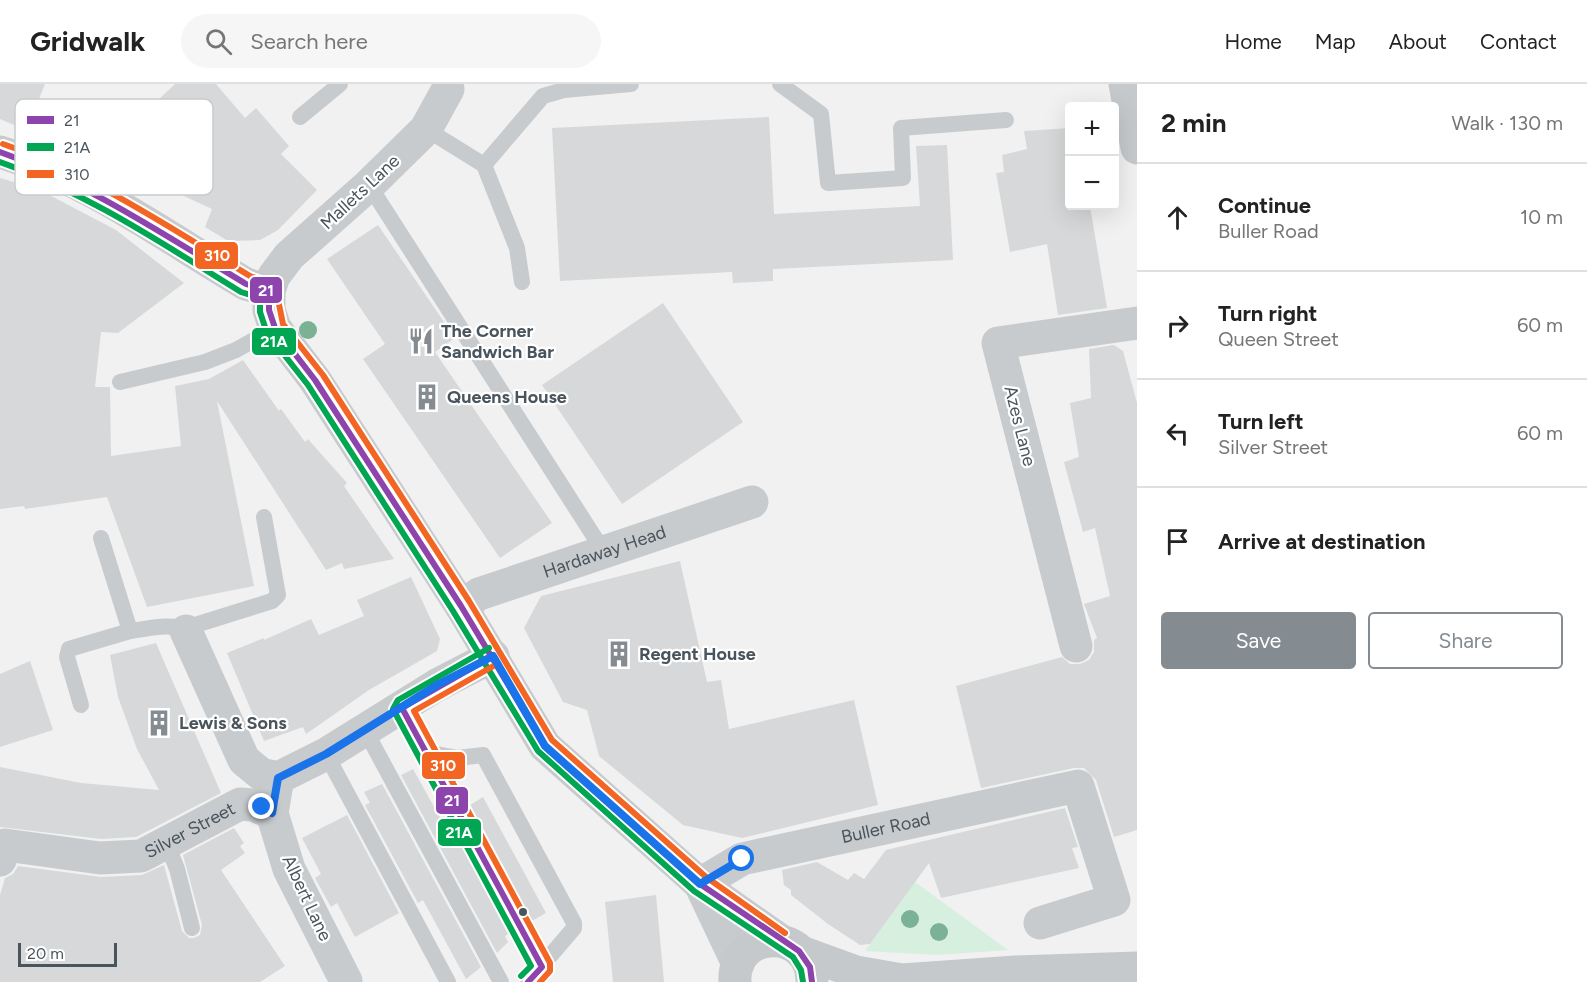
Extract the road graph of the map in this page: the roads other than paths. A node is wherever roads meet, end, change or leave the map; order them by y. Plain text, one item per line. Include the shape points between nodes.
1 (340, 84) edge
2 (631, 84) edge
3 (780, 84) edge
4 (1125, 84) edge
5 (449, 86) edge
6 (300, 117) dead end
7 (1006, 120) dead end
8 (426, 129) junction
9 (1137, 148) edge
10 (0, 152) edge
11 (15, 157) edge
12 (484, 165) junction
13 (369, 185) junction
14 (103, 195) edge
15 (522, 282) dead end
16 (269, 291) junction
17 (1137, 323) edge
18 (275, 328) junction
19 (120, 382) dead end
20 (752, 502) dead end
21 (264, 517) dead end
22 (101, 538) dead end
23 (604, 552) junction
24 (461, 606) junction
25 (130, 631) junction
26 (186, 631) junction
27 (1076, 646) dead end
28 (493, 656) junction
29 (81, 705) dead end
30 (402, 708) junction
31 (365, 730) junction
32 (426, 752) junction
33 (326, 754) junction
34 (278, 778) junction
35 (272, 813) junction
36 (167, 844) junction
37 (2, 850) edge
38 (700, 884) junction
39 (1040, 923) dead end
40 (192, 928) dead end
41 (798, 958) edge
42 (542, 968) junction
43 (1137, 968) edge
44 (736, 973) edge
45 (346, 982) edge
46 (448, 982) edge
47 (501, 982) edge
48 (528, 982) edge

1 - 6 lane
2 - 12 lane via 564,90 543,96
3 - 7 lane via 821,114 828,183 903,178 901,128
4 - 9 main road
5 - 8 street, Mallets Lane
8 - 12 lane
8 - 13 street, Mallets Lane
10 - 11 street
12 - 15 lane via 517,248
13 - 16 street, Mallets Lane via 290,256 274,276
13 - 23 lane
14 - 16 street via 246,284
16 - 18 street via 269,310
17 - 27 street, Azes Lane via 998,343
18 - 19 lane via 205,362
18 - 24 street via 315,380
20 - 23 street, Hardaway Head
21 - 26 lane via 278,595 272,601
22 - 25 lane
23 - 24 street, Hardaway Head via 479,594
24 - 28 street
25 - 26 lane via 180,627
25 - 29 lane via 69,649 67,657
26 - 34 street via 244,760 261,774
28 - 30 street
28 - 38 street via 545,746
30 - 31 street
30 - 32 lane
31 - 33 street
31 - 47 lane
32 - 42 lane
32 - 42 lane via 458,758 483,755 574,923
33 - 34 street
33 - 46 lane
34 - 35 street
35 - 36 street, Silver Street via 240,804
35 - 45 street, Albert Lane via 289,869
36 - 37 street, Silver Street via 141,856 100,858
36 - 40 lane
38 - 39 street, Buller Road via 742,859 1078,786 1114,900
38 - 41 street
38 - 44 street
41 - 43 main road via 902,980
41 - 44 main road via 757,944 743,955
42 - 48 lane

